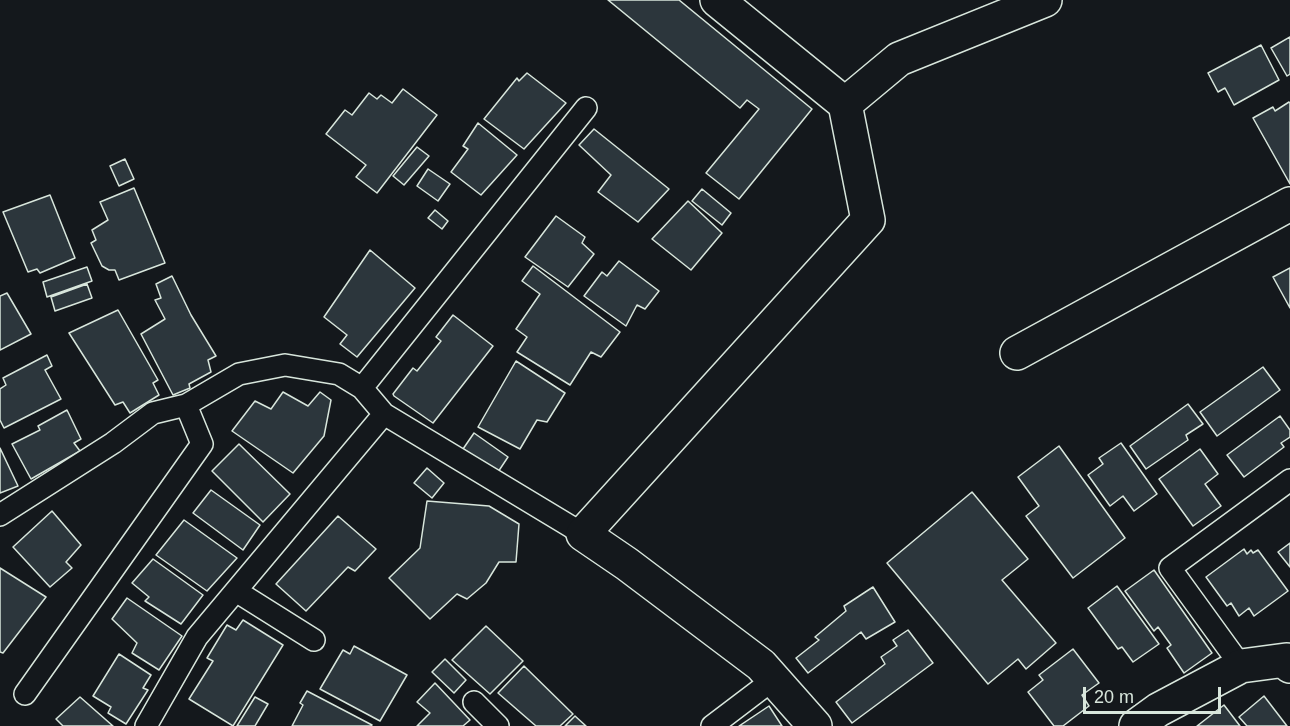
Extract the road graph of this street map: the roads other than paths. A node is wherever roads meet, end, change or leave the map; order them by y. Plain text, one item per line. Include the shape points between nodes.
1 (717, 0) edge
2 (1045, 0) edge
3 (845, 104) junction
4 (586, 108) dead end
5 (1290, 204) edge
6 (1017, 353) dead end
7 (362, 388) junction
8 (186, 405) junction
9 (384, 414) junction
10 (1290, 480) edge
11 (0, 515) edge
12 (583, 534) junction
13 (236, 591) junction
14 (314, 640) dead end
15 (1241, 666) junction
16 (1290, 666) edge
17 (774, 679) junction
18 (25, 694) dead end
19 (474, 702) dead end
20 (146, 726) edge
21 (498, 726) edge
22 (712, 726) edge
23 (815, 726) edge
24 (1136, 726) edge

1 - 3 street
2 - 3 street via 899,59
3 - 12 street via 868,220
4 - 7 lane
5 - 6 street
7 - 8 lane via 339,374 285,365 239,374
7 - 9 lane
8 - 11 lane via 153,413
8 - 18 lane via 202,444
9 - 12 lane
9 - 13 lane
10 - 15 lane via 1170,568
12 - 17 street via 761,665
13 - 14 lane
13 - 20 lane via 197,637
15 - 16 street via 1286,660
15 - 24 street
17 - 22 lane
17 - 23 street
19 - 21 lane

